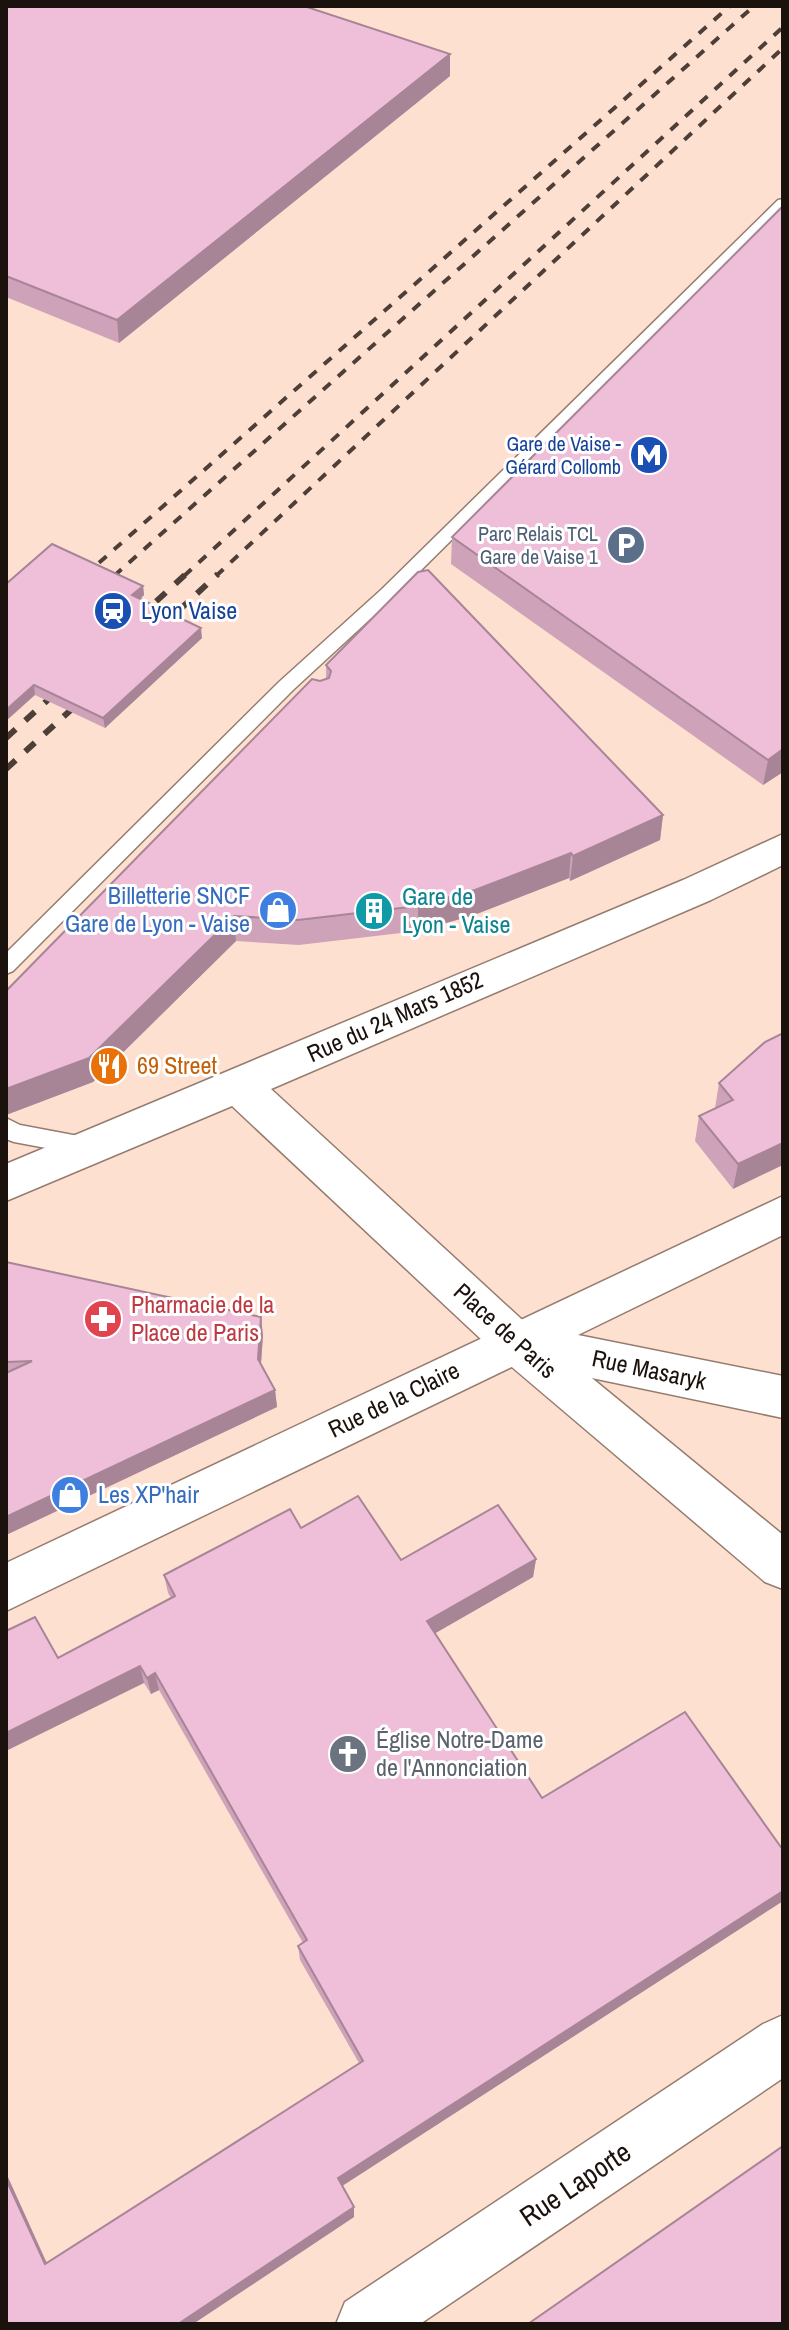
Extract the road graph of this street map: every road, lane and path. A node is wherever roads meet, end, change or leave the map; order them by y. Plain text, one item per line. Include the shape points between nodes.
1 (783, 203) edge
2 (414, 590) edge
3 (388, 593) junction
4 (286, 686) junction
5 (309, 694) edge
6 (783, 848) edge
7 (6, 966) edge
8 (238, 1085) junction
9 (6, 1127) edge
10 (91, 1147) junction
11 (6, 1183) edge
12 (783, 1214) edge
13 (515, 1342) junction
14 (783, 1397) edge
15 (783, 1566) edge
16 (6, 1588) edge
17 (783, 2044) edge
18 (367, 2324) edge

1 - 3 lane
2 - 3 lane
3 - 4 lane
4 - 5 lane
4 - 7 lane
6 - 8 street, Rue du 24 Mars 1852 via 697,890
8 - 10 street, Rue du 24 Mars 1852
8 - 13 street, Place de Paris
9 - 10 lane via 14,1133
10 - 11 street, Rue du 24 Mars 1852
12 - 13 street, Rue de la Claire
13 - 14 street, Rue Masaryk
13 - 15 street, Place de Paris
13 - 16 street, Rue de la Claire
17 - 18 street, Rue Laporte

